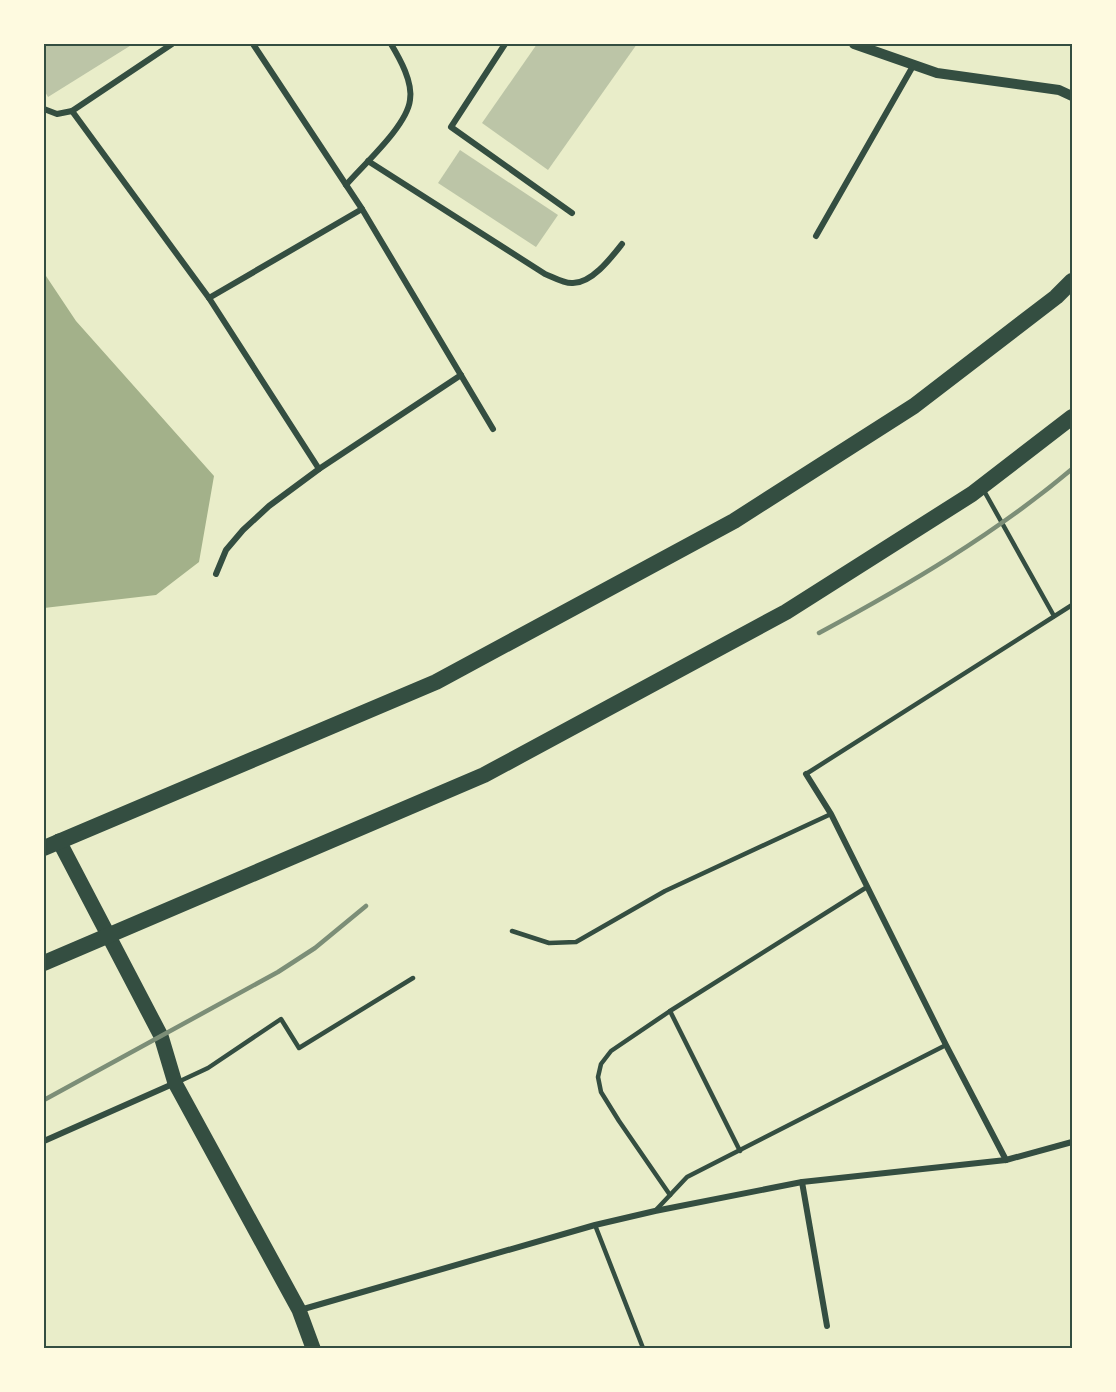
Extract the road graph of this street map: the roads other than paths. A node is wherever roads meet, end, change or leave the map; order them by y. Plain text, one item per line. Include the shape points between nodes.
1 (172, 44) edge
2 (253, 44) edge
3 (391, 44) edge
4 (505, 44) edge
5 (854, 44) edge
6 (913, 66) junction
7 (1072, 96) edge
8 (44, 109) edge
9 (72, 111) junction
10 (368, 160) junction
11 (346, 185) junction
12 (362, 209) junction
13 (572, 213) dead end
14 (816, 236) dead end
15 (622, 244) dead end
16 (1072, 281) edge
17 (208, 298) junction
18 (461, 375) junction
19 (1072, 417) edge
20 (493, 429) dead end
21 (319, 469) junction
22 (982, 487) junction
23 (216, 574) dead end
24 (1072, 605) edge
25 (1054, 616) junction
26 (806, 774) joint
27 (831, 814) junction
28 (51, 845) edge
29 (867, 887) junction
30 (512, 931) dead end
31 (108, 936) junction
32 (44, 963) edge
33 (413, 978) dead end
34 (670, 1011) junction
35 (946, 1045) junction
36 (175, 1083) junction
37 (44, 1141) edge
38 (1072, 1142) edge
39 (740, 1151) junction
40 (1006, 1160) junction
41 (802, 1182) junction
42 (670, 1195) junction
43 (655, 1211) junction
44 (596, 1225) junction
45 (299, 1310) junction
46 (827, 1326) dead end
47 (313, 1348) edge
48 (642, 1348) edge

1 - 9 street
2 - 11 street
3 - 10 street via 406,76 411,99 405,117
4 - 13 street via 452,128
5 - 6 street
6 - 7 street via 937,73 1059,90
6 - 14 street
8 - 9 street via 57,114
9 - 17 street
10 - 11 street
10 - 15 street via 545,274 562,281 580,282 609,261
11 - 12 street
12 - 17 street
12 - 18 street
16 - 28 highway via 915,406 734,521 436,681
17 - 21 street
18 - 20 street
18 - 21 street
19 - 22 highway
21 - 23 street via 243,530 226,550
22 - 25 lane
22 - 31 highway via 786,612 484,775
24 - 25 lane
25 - 26 lane
26 - 27 street
27 - 29 street
27 - 30 lane via 665,891 576,942 549,942
28 - 31 main road
29 - 34 lane
29 - 35 street
31 - 32 highway
31 - 36 main road via 161,1036
33 - 36 lane via 298,1048 281,1019 208,1068
34 - 39 lane
34 - 42 lane via 611,1051 601,1064 598,1077 601,1092
35 - 39 lane
35 - 40 street
36 - 37 street
36 - 45 main road
38 - 40 street
39 - 42 lane via 687,1177
40 - 41 street
41 - 43 street
41 - 46 street
42 - 43 lane
43 - 44 street
44 - 45 street
44 - 48 lane
45 - 47 main road

